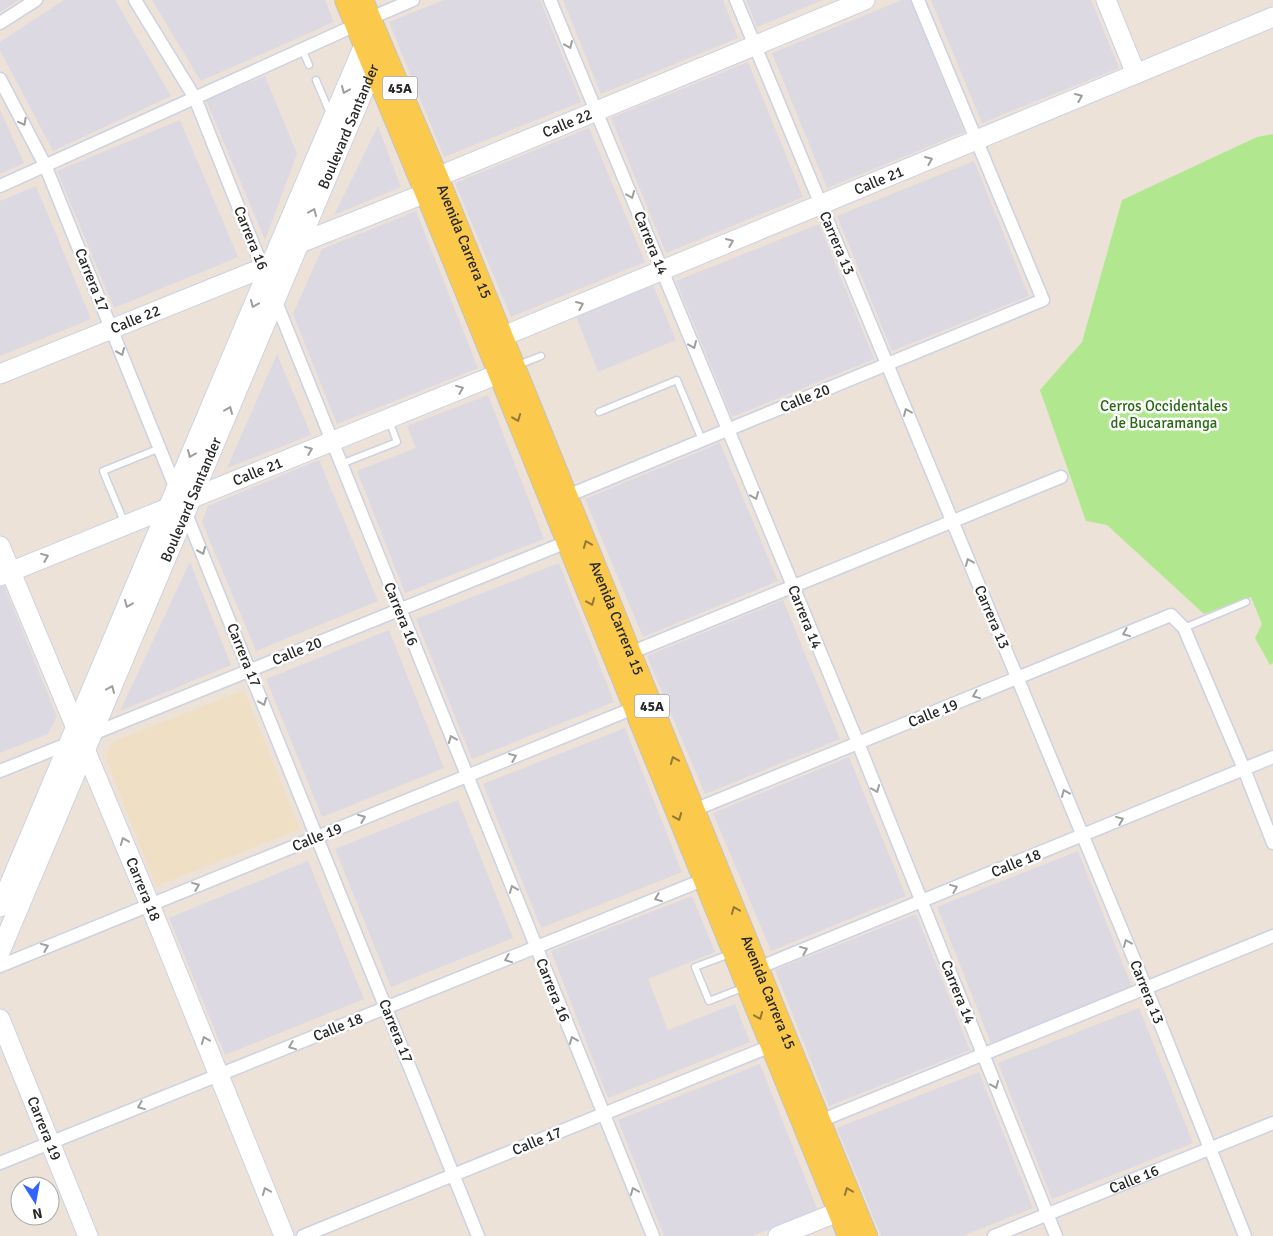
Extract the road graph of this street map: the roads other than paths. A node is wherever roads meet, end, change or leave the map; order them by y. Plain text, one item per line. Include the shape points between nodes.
1 (36, 0) edge
2 (135, 0) edge
3 (345, 0) edge
4 (413, 0) edge
5 (550, 0) edge
6 (736, 0) edge
7 (865, 0) edge
8 (918, 0) edge
9 (1106, 0) edge
10 (363, 14) edge
11 (1273, 17) edge
12 (0, 23) edge
13 (373, 46) junction
14 (755, 46) junction
15 (302, 49) junction
16 (309, 65) dead end
17 (374, 68) junction
18 (1136, 74) junction
19 (0, 79) edge
20 (316, 80) dead end
21 (195, 98) junction
22 (596, 111) junction
23 (333, 119) junction
24 (976, 140) junction
25 (45, 165) junction
26 (438, 177) junction
27 (0, 186) edge
28 (426, 193) junction
29 (821, 205) junction
30 (300, 243) junction
31 (269, 265) junction
32 (662, 271) junction
33 (276, 300) junction
34 (112, 329) junction
35 (495, 340) junction
36 (541, 356) dead end
37 (887, 364) junction
38 (507, 370) junction
39 (0, 374) edge
40 (599, 412) dead end
41 (388, 418) junction
42 (728, 430) junction
43 (702, 440) junction
44 (332, 441) junction
45 (160, 448) junction
46 (341, 464) junction
47 (1061, 477) dead end
48 (567, 496) junction
49 (181, 502) junction
50 (952, 522) junction
51 (126, 525) junction
52 (567, 542) junction
53 (0, 546) edge
54 (5, 574) edge
55 (793, 586) junction
56 (1246, 602) dead end
57 (399, 609) junction
58 (1184, 628) junction
59 (630, 653) junction
60 (250, 670) junction
61 (1017, 678) junction
62 (634, 708) junction
63 (81, 739) junction
64 (858, 743) junction
65 (1273, 757) edge
66 (1244, 769) junction
67 (0, 771) edge
68 (467, 776) junction
69 (694, 810) junction
70 (1082, 836) junction
71 (317, 837) junction
72 (1273, 843) edge
73 (703, 880) junction
74 (921, 902) junction
75 (150, 905) junction
76 (0, 907) edge
77 (1273, 936) edge
78 (536, 947) junction
79 (0, 952) edge
80 (733, 952) junction
81 (0, 966) edge
82 (758, 968) junction
83 (746, 986) junction
84 (1146, 988) junction
85 (386, 1008) junction
86 (0, 1019) edge
87 (771, 1046) junction
88 (983, 1055) junction
89 (219, 1075) junction
90 (603, 1114) junction
91 (820, 1122) junction
92 (1273, 1123) edge
93 (50, 1143) junction
94 (1210, 1149) junction
95 (0, 1163) edge
96 (453, 1175) junction
97 (838, 1212) junction
98 (1048, 1215) junction
99 (88, 1236) edge
100 (284, 1236) edge
101 (303, 1236) edge
102 (478, 1236) edge
103 (652, 1236) edge
104 (778, 1236) edge
105 (848, 1236) edge
106 (867, 1236) edge
107 (994, 1236) edge
108 (1056, 1236) edge
109 (1245, 1236) edge

1 - 12 street
2 - 21 street, Carrera 16
3 - 10 main road, Avenida Carrera 15 / 45A
4 - 10 street
5 -> 22 street, Carrera 14
6 - 14 street, Carrera 13
7 - 14 street, Calle 22
8 - 24 street
9 - 18 street
10 - 13 main road, Avenida Carrera 15 / 45A
10 - 15 street
11 - 18 street, Calle 21
13 - 17 main road, Avenida Carrera 15 / 45A
13 -> 23 street, Boulevard Santander
13 - 26 main road, Avenida Carrera 15 / 45A
14 - 22 street, Calle 22
14 - 29 street, Carrera 13
15 - 16 lane
15 - 21 street
17 - 28 main road, Avenida Carrera 15 / 45A
30 -> 17 street, Boulevard Santander
24 -> 18 street, Calle 21
19 -> 25 street, Carrera 17
20 - 23 lane
21 - 25 street
21 - 31 street, Carrera 16
22 - 26 street, Calle 22
22 -> 32 street, Carrera 14
23 - 31 street, Boulevard Santander
29 -> 24 street, Calle 21
24 - 37 street, Calle 20 via 1043,300
25 - 27 street
25 - 34 street, Carrera 17
26 - 28 street
26 - 35 main road, Avenida Carrera 15 / 45A
28 - 30 street, Calle 22
28 - 35 main road, Avenida Carrera 15 / 45A
32 -> 29 street, Calle 21
29 - 37 street, Carrera 13
30 - 31 street, Calle 22
30 - 33 street, Boulevard Santander
31 - 33 street, Carrera 16
31 - 34 street, Calle 22
31 -> 49 street, Boulevard Santander
35 -> 32 street, Calle 21 via 552,320
32 -> 42 street, Carrera 14
33 - 44 street, Carrera 16
49 -> 33 street, Boulevard Santander
34 - 39 street, Calle 22
34 -> 45 street, Carrera 17
35 - 38 main road, Avenida Carrera 15 / 45A
36 - 38 lane
37 - 42 street, Calle 20
50 -> 37 street, Carrera 13
41 -> 38 street, Calle 21
38 - 48 main road, Avenida Carrera 15 / 45A
38 -> 52 main road, Avenida Carrera 15 / 45A
40 - 43 lane via 677,380
41 - 44 street, Calle 21
41 - 46 lane via 397,442
42 - 43 street, Calle 20
42 -> 55 street, Carrera 14
43 - 48 street, Calle 20
44 - 46 street, Carrera 16
49 -> 44 street, Calle 21
45 - 49 street, Carrera 17
45 - 51 lane via 103,471
46 - 57 street, Carrera 16
47 - 50 street
59 -> 48 main road, Avenida Carrera 15 / 45A
49 - 51 street, Calle 21
49 -> 60 street, Carrera 17
49 - 63 street, Boulevard Santander
50 - 55 street
61 -> 50 street, Carrera 13
54 -> 51 street, Calle 21
52 - 57 street, Calle 20
52 -> 62 main road, Avenida Carrera 15 / 45A
53 - 54 street, Carrera 18
54 - 63 street, Carrera 18
55 - 59 street
55 - 64 street, Carrera 14
56 - 58 lane
57 - 60 street, Calle 20
68 -> 57 street, Carrera 16
58 -> 61 street, Calle 19 via 1171,615
58 - 66 street
69 -> 59 main road, Avenida Carrera 15 / 45A
60 - 63 street, Calle 20
60 -> 71 street, Carrera 17
61 -> 64 street, Calle 19
70 -> 61 street, Carrera 13
68 -> 62 street, Calle 19
62 -> 73 main road, Avenida Carrera 15 / 45A
63 - 67 street, Calle 20
75 -> 63 street, Carrera 18
63 - 76 street, Boulevard Santander
63 - 79 street, Boulevard Santander
64 - 69 street, Calle 19
64 -> 74 street, Carrera 14
65 - 66 street, Calle 18
70 -> 66 street, Calle 18
66 - 72 street
71 -> 68 street, Calle 19
78 -> 68 street, Carrera 16
82 -> 69 main road, Avenida Carrera 15 / 45A
74 -> 70 street, Calle 18
84 -> 70 street, Carrera 13
75 -> 71 street, Calle 19
71 - 85 street, Carrera 17
73 -> 78 street, Calle 18
73 - 80 main road, Avenida Carrera 15 / 45A
82 -> 74 street, Calle 18
74 - 88 street, Carrera 14
81 -> 75 street, Calle 19
89 -> 75 street, Carrera 18
77 - 84 street
78 -> 85 street, Calle 18
90 -> 78 street, Carrera 16
80 - 83 main road, Avenida Carrera 15 / 45A
80 - 83 lane via 695,967 709,1001
82 - 91 main road, Avenida Carrera 15 / 45A
83 -> 87 main road, Avenida Carrera 15 / 45A
84 - 88 street
84 - 94 street, Carrera 13
85 -> 89 street, Calle 18
85 - 96 street, Carrera 17
86 - 93 street, Carrera 19
87 - 90 street, Calle 17
87 - 97 main road, Avenida Carrera 15 / 45A
88 - 91 street
88 -> 98 street, Carrera 14
89 -> 93 street, Calle 18
100 -> 89 street, Carrera 18
90 - 96 street, Calle 17
103 -> 90 street, Carrera 16
106 -> 91 main road, Avenida Carrera 15 / 45A
92 - 94 street, Calle 16
93 - 95 street, Calle 18
93 - 99 street, Carrera 19
94 - 98 street, Calle 16
94 - 109 street, Carrera 13
96 - 101 street, Calle 17
96 - 102 street, Carrera 17
97 - 104 street
97 - 105 main road, Avenida Carrera 15 / 45A
98 - 107 street, Calle 16
98 - 108 street, Carrera 14

